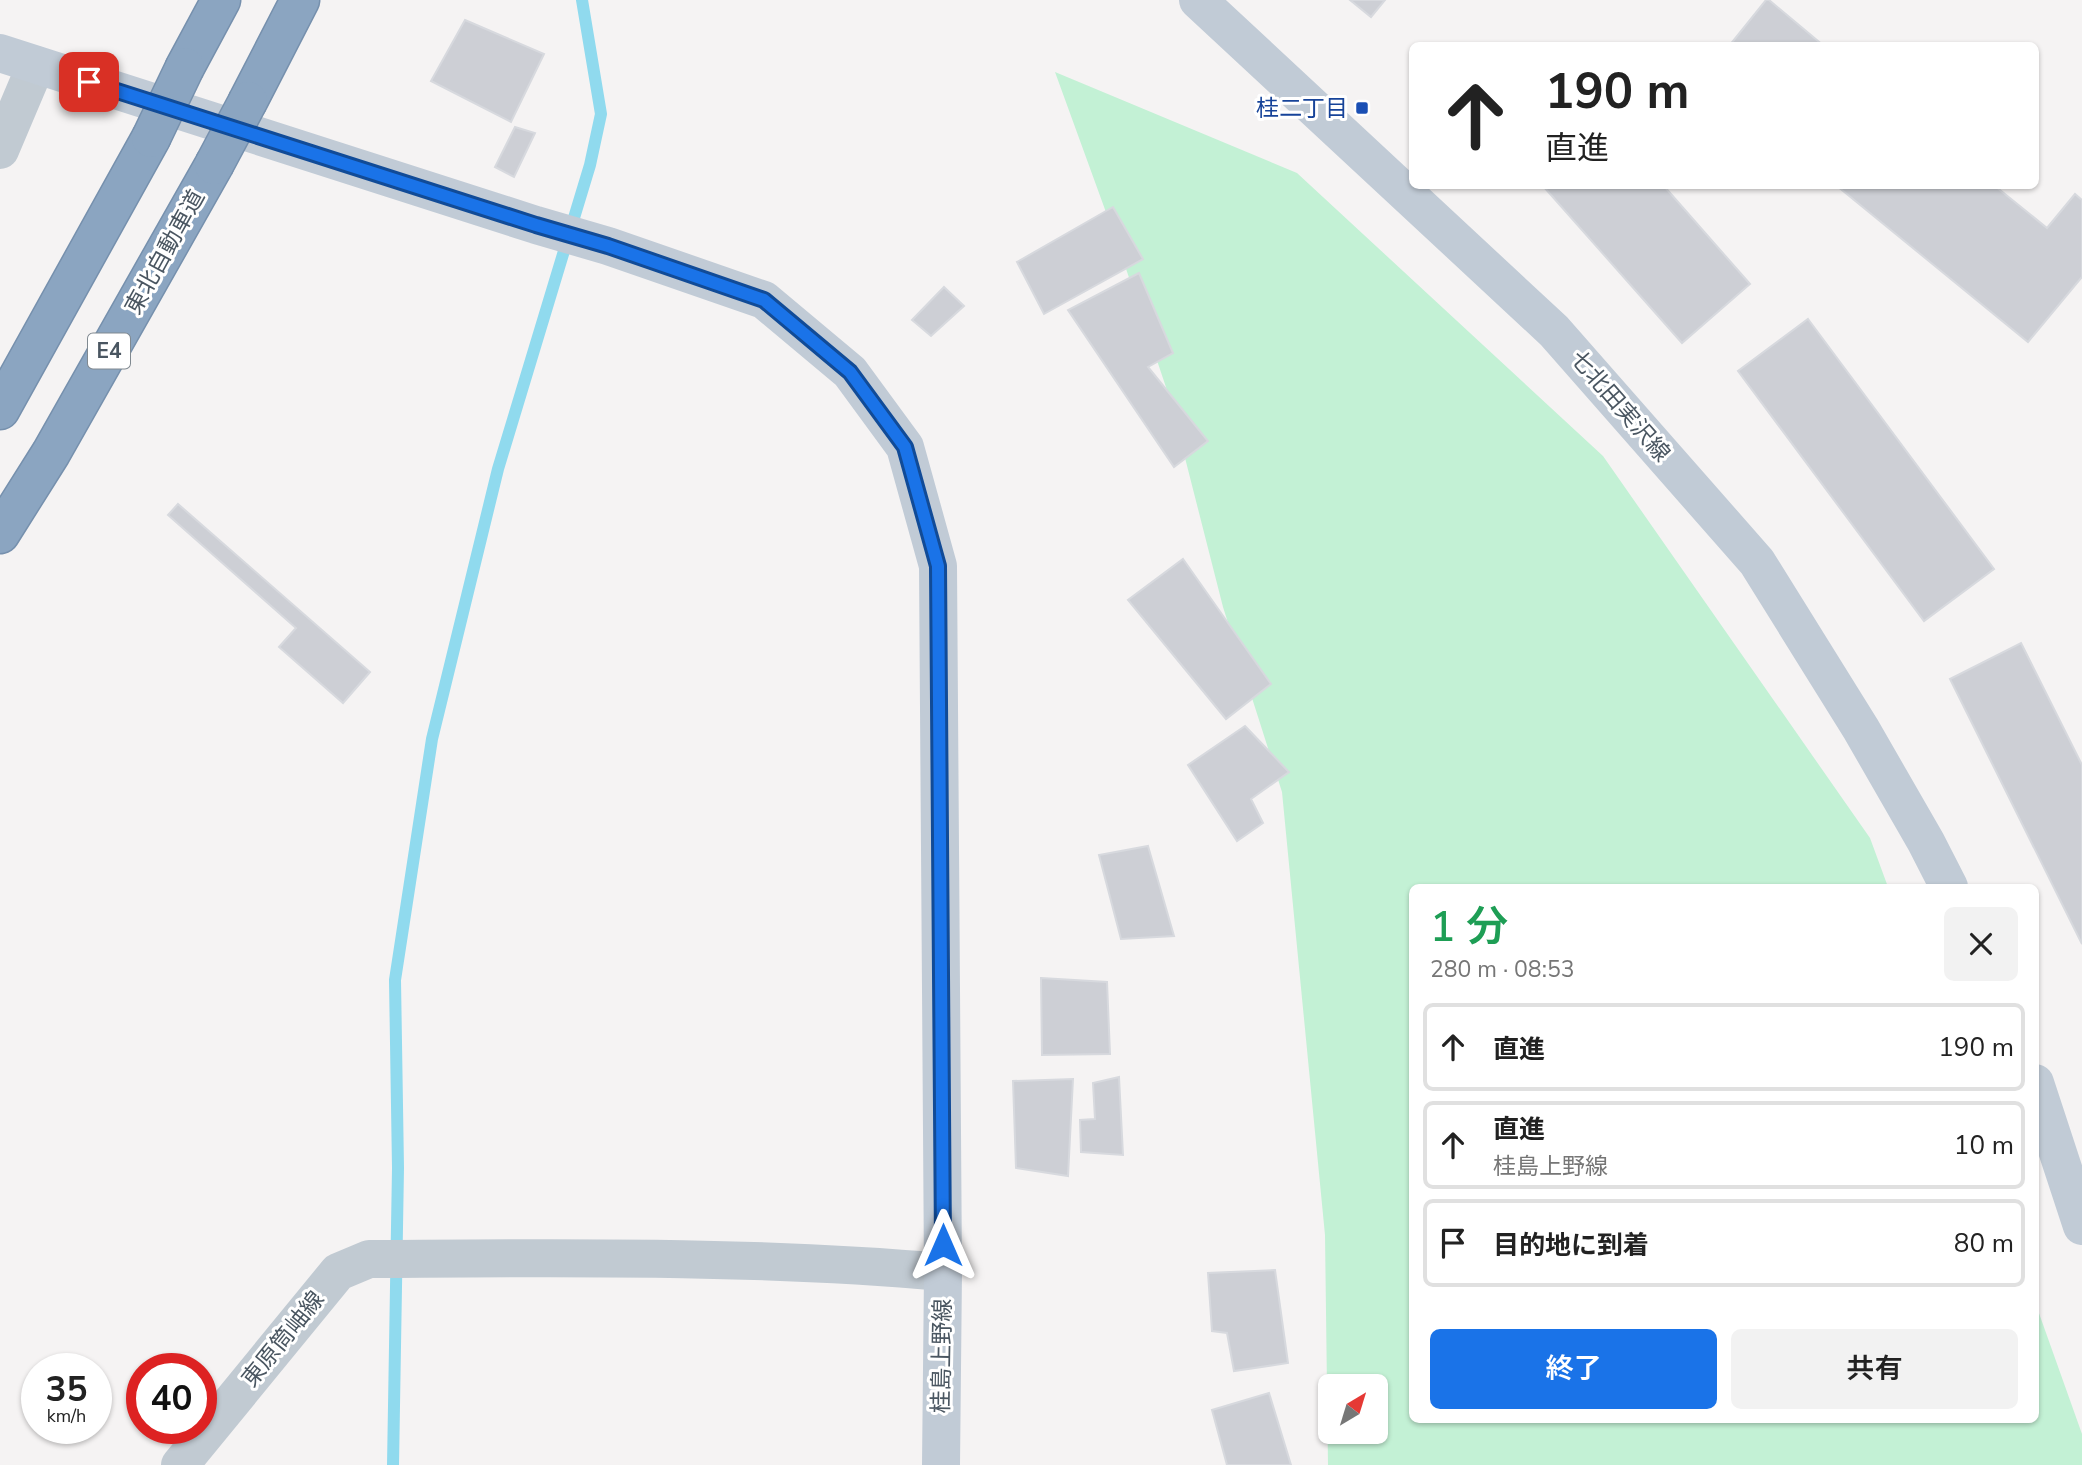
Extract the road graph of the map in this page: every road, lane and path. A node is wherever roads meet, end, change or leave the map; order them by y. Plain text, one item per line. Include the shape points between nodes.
1 (220, 0) edge
2 (300, 0) edge
3 (1198, 0) edge
4 (0, 53) edge
5 (36, 65) junction
6 (0, 150) edge
7 (0, 410) edge
8 (0, 534) edge
9 (1947, 884) edge
10 (2039, 1092) edge
11 (2075, 1177) edge
12 (2082, 1226) edge
13 (943, 1272) junction
14 (180, 1465) edge
15 (940, 1465) edge

1 - 7 highway, bridge via 151,138
2 - 8 highway, 東北自動車道 / E4, bridge via 214,165 58,441
3 - 9 street, 七北田実沢線 via 1554,331 1756,562 1861,729
4 - 5 street
5 - 6 street
5 - 13 street, 桂島上野線 via 764,300 850,372 905,447 938,566
10 - 11 street
11 - 12 street
13 - 14 street, 東原筒岫線 via 647,1257 369,1259 338,1272
13 - 15 street, 桂島上野線

